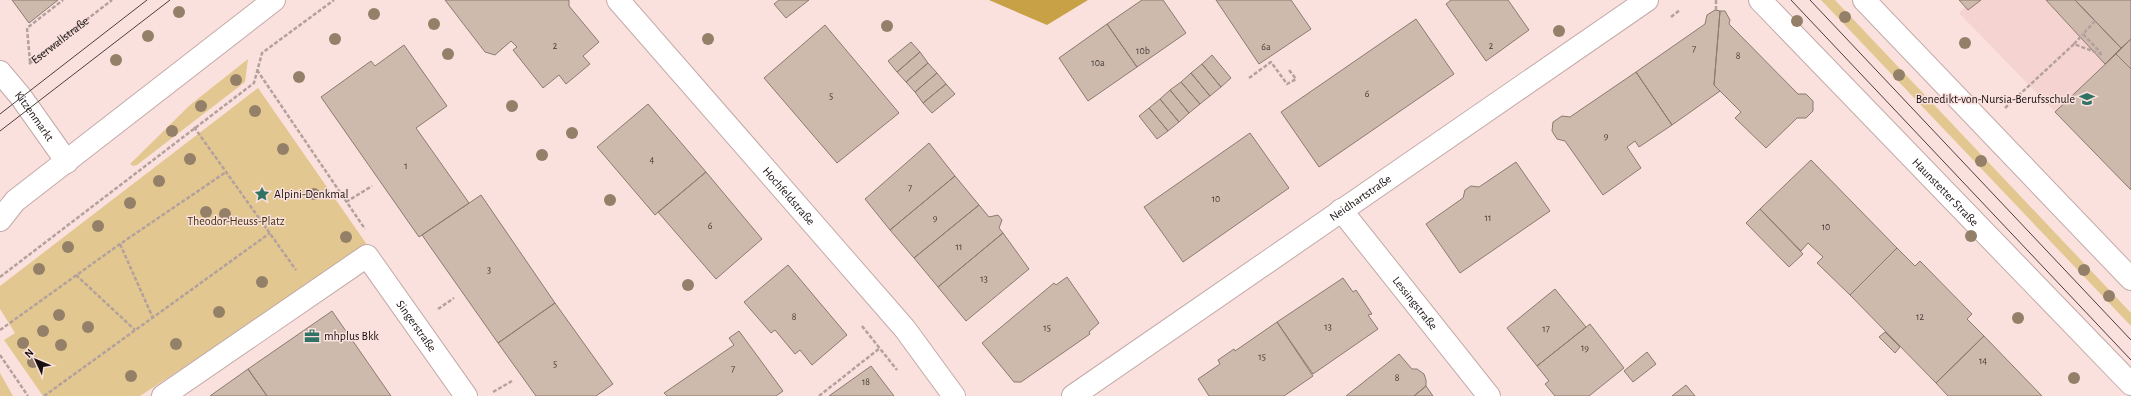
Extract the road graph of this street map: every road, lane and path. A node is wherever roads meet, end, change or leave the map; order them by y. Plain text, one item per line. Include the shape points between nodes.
1 (63, 0) edge
2 (112, 0) edge
3 (274, 0) edge
4 (334, 0) edge
5 (618, 0) edge
6 (1648, 0) edge
7 (1716, 0) edge
8 (1760, 0) edge
9 (1864, 0) edge
10 (1716, 10) dead end
11 (2095, 21) dead end
12 (2083, 34) junction
13 (2074, 44) junction
14 (30, 63) junction
15 (257, 70) junction
16 (1289, 70) dead end
17 (4, 76) edge
18 (1249, 78) dead end
19 (2029, 86) dead end
20 (194, 127) junction
21 (67, 162) junction
22 (226, 172) junction
23 (372, 186) dead end
24 (346, 202) junction
25 (7, 204) edge
26 (1341, 210) junction
27 (0, 220) edge
28 (270, 233) junction
29 (120, 244) junction
30 (367, 256) junction
31 (76, 275) junction
32 (0, 277) edge
33 (2131, 279) edge
34 (313, 293) junction
35 (454, 298) dead end
36 (437, 310) dead end
37 (153, 318) junction
38 (905, 329) junction
39 (0, 330) edge
40 (135, 330) junction
41 (0, 355) edge
42 (512, 381) dead end
43 (2131, 384) edge
44 (488, 395) edge
45 (28, 396) edge
46 (44, 396) edge
47 (163, 396) edge
48 (466, 396) edge
49 (820, 396) edge
50 (954, 396) edge
51 (1073, 396) edge
52 (1489, 396) edge

1 - 14 path via 27,28
2 - 14 path, Eserwallstraße
3 - 21 street
4 - 15 path via 262,53
5 - 38 street, Hochfeldstraße
6 - 26 street, Neidhartstraße
7 - 10 path
8 - 43 street, Haunstetter Straße
9 - 33 street
11 - 12 path
12 - 13 path
12 - 13 path via 2103,55
13 - 19 path
14 - 17 path, Eserwallstraße
15 - 20 path via 254,83
15 - 24 path
16 - 18 path via 1296,79 1287,84 1271,62
17 - 21 street, Kitzenmarkt
20 - 22 path
20 - 32 path
21 - 25 street
22 - 28 path
22 - 29 path
23 - 24 path
24 - 30 path via 376,246
25 - 27 street
26 - 51 street, Neidhartstraße
26 - 52 street, Lessingstraße
28 - 34 path
28 - 37 path
29 - 31 path
29 - 37 path
30 - 34 street
30 - 48 street, Singerstraße
31 - 39 path
31 - 40 path
34 - 47 street
35 - 36 path
37 - 40 path
38 - 49 path
38 - 50 street, Hochfeldstraße
40 - 46 path
41 - 45 path
42 - 44 path

